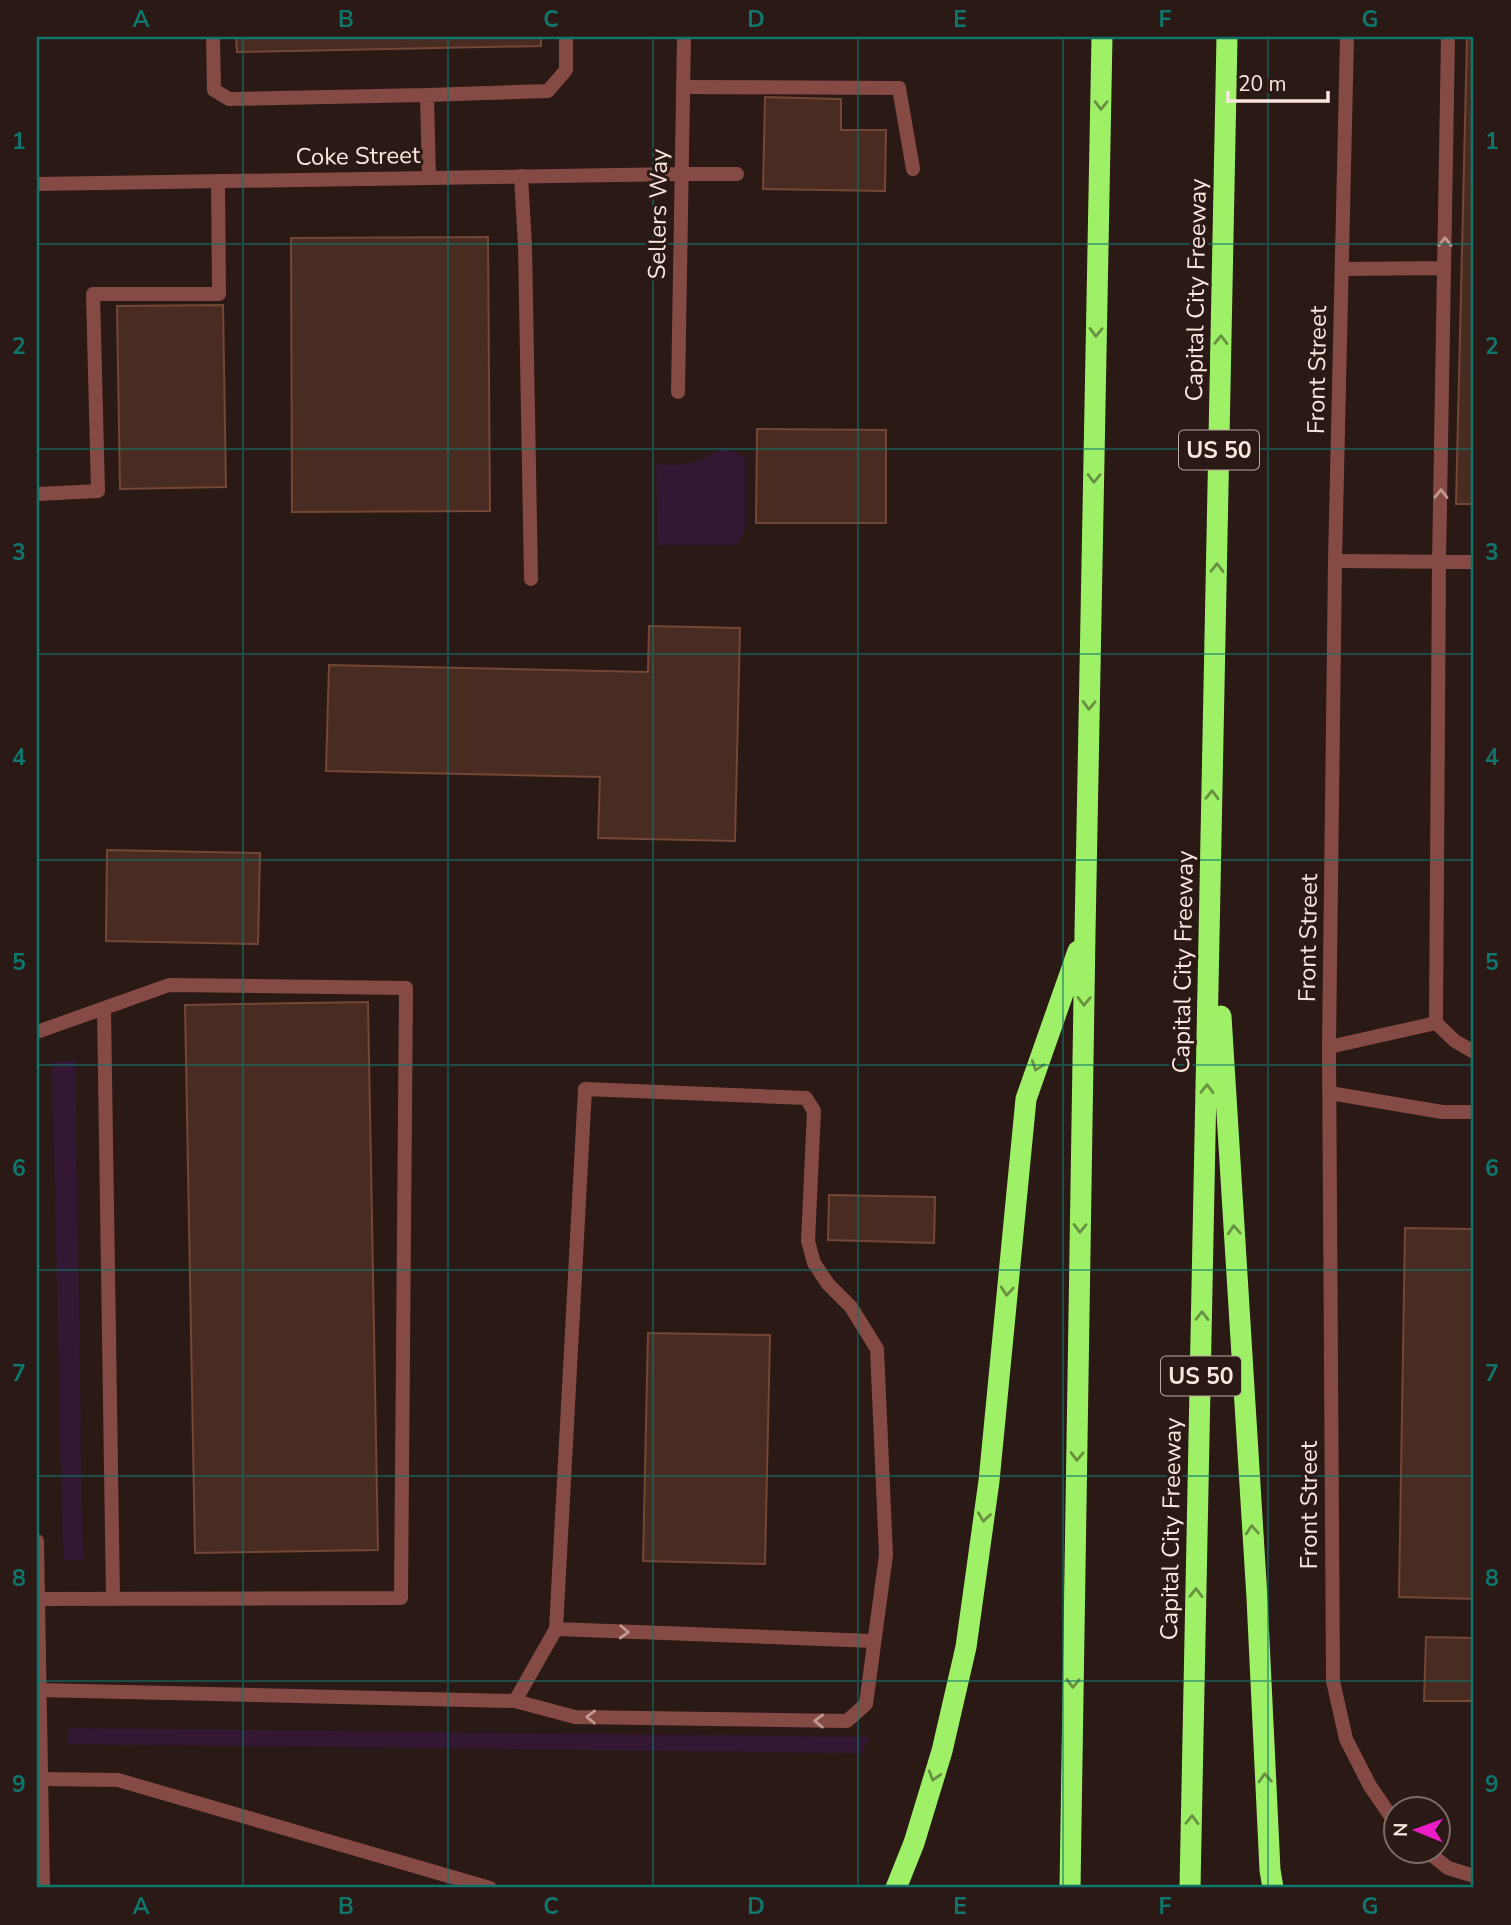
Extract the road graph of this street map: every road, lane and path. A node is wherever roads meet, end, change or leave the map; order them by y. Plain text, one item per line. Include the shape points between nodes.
1 (213, 37) edge
2 (566, 37) edge
3 (684, 37) edge
4 (1102, 37) edge
5 (1227, 37) edge
6 (1347, 37) edge
7 (1448, 37) edge
8 (683, 87) junction
9 (427, 95) junction
10 (913, 169) dead end
11 (681, 174) junction
12 (737, 174) dead end
13 (521, 176) junction
14 (429, 178) junction
15 (218, 181) junction
16 (37, 184) edge
17 (1444, 268) junction
18 (1342, 270) junction
19 (678, 392) dead end
20 (37, 494) edge
21 (1335, 561) junction
22 (1439, 562) junction
23 (1474, 562) edge
24 (531, 579) dead end
25 (1211, 863) junction
26 (1085, 933) junction
27 (104, 1009) junction
28 (1436, 1023) junction
29 (37, 1032) edge
30 (1329, 1047) junction
31 (1474, 1052) edge
32 (1330, 1093) junction
33 (1474, 1112) edge
34 (37, 1541) edge
35 (38, 1599) edge
36 (113, 1599) junction
37 (556, 1629) junction
38 (874, 1641) junction
39 (38, 1690) edge
40 (515, 1700) junction
41 (41, 1779) junction
42 (1382, 1804) edge
43 (1446, 1866) edge
44 (1474, 1876) edge
45 (43, 1888) edge
46 (490, 1888) edge
47 (895, 1888) edge
48 (1070, 1888) edge
49 (1190, 1888) edge
50 (1273, 1888) edge

1 - 9 street via 214,90 229,99
2 - 9 street via 566,69 548,91
3 - 8 street, Sellers Way
4 -> 26 highway
25 -> 5 highway, Capital City Freeway / US 50
6 - 18 street, Front Street
17 -> 7 street
8 - 10 street via 899,88
8 - 11 street, Sellers Way
9 - 14 street
11 - 12 street, Coke Street
11 - 13 street, Coke Street
11 - 19 street, Sellers Way
13 - 14 street, Coke Street
13 - 24 street
14 - 15 street, Coke Street
15 - 16 street, Coke Street
15 - 20 street via 219,294 93,294 98,491
17 - 18 street
22 -> 17 street
18 - 21 street, Front Street
21 - 22 street
21 - 30 street, Front Street
22 - 23 street
22 - 28 street
49 -> 25 highway, Capital City Freeway / US 50
50 -> 25 highway
26 -> 47 highway via 1026,1099 989,1481 966,1647 942,1751
26 -> 48 highway
27 - 29 street
27 - 36 street
27 - 36 street via 169,985 406,988 401,1598
28 - 30 street
28 - 31 street
30 - 32 street, Front Street
32 - 33 street via 1443,1112
32 - 42 street, Front Street via 1333,1681 1346,1739
34 - 35 street
35 - 36 street
35 - 39 street
37 -> 38 street
37 - 38 street via 585,1089 806,1098 814,1111 808,1241 814,1263 851,1307 877,1349 886,1555
37 - 40 street
38 -> 40 street via 866,1704 847,1721 575,1717
39 - 40 street
39 - 41 street
41 - 45 street
41 - 46 street via 118,1780
43 - 44 street

